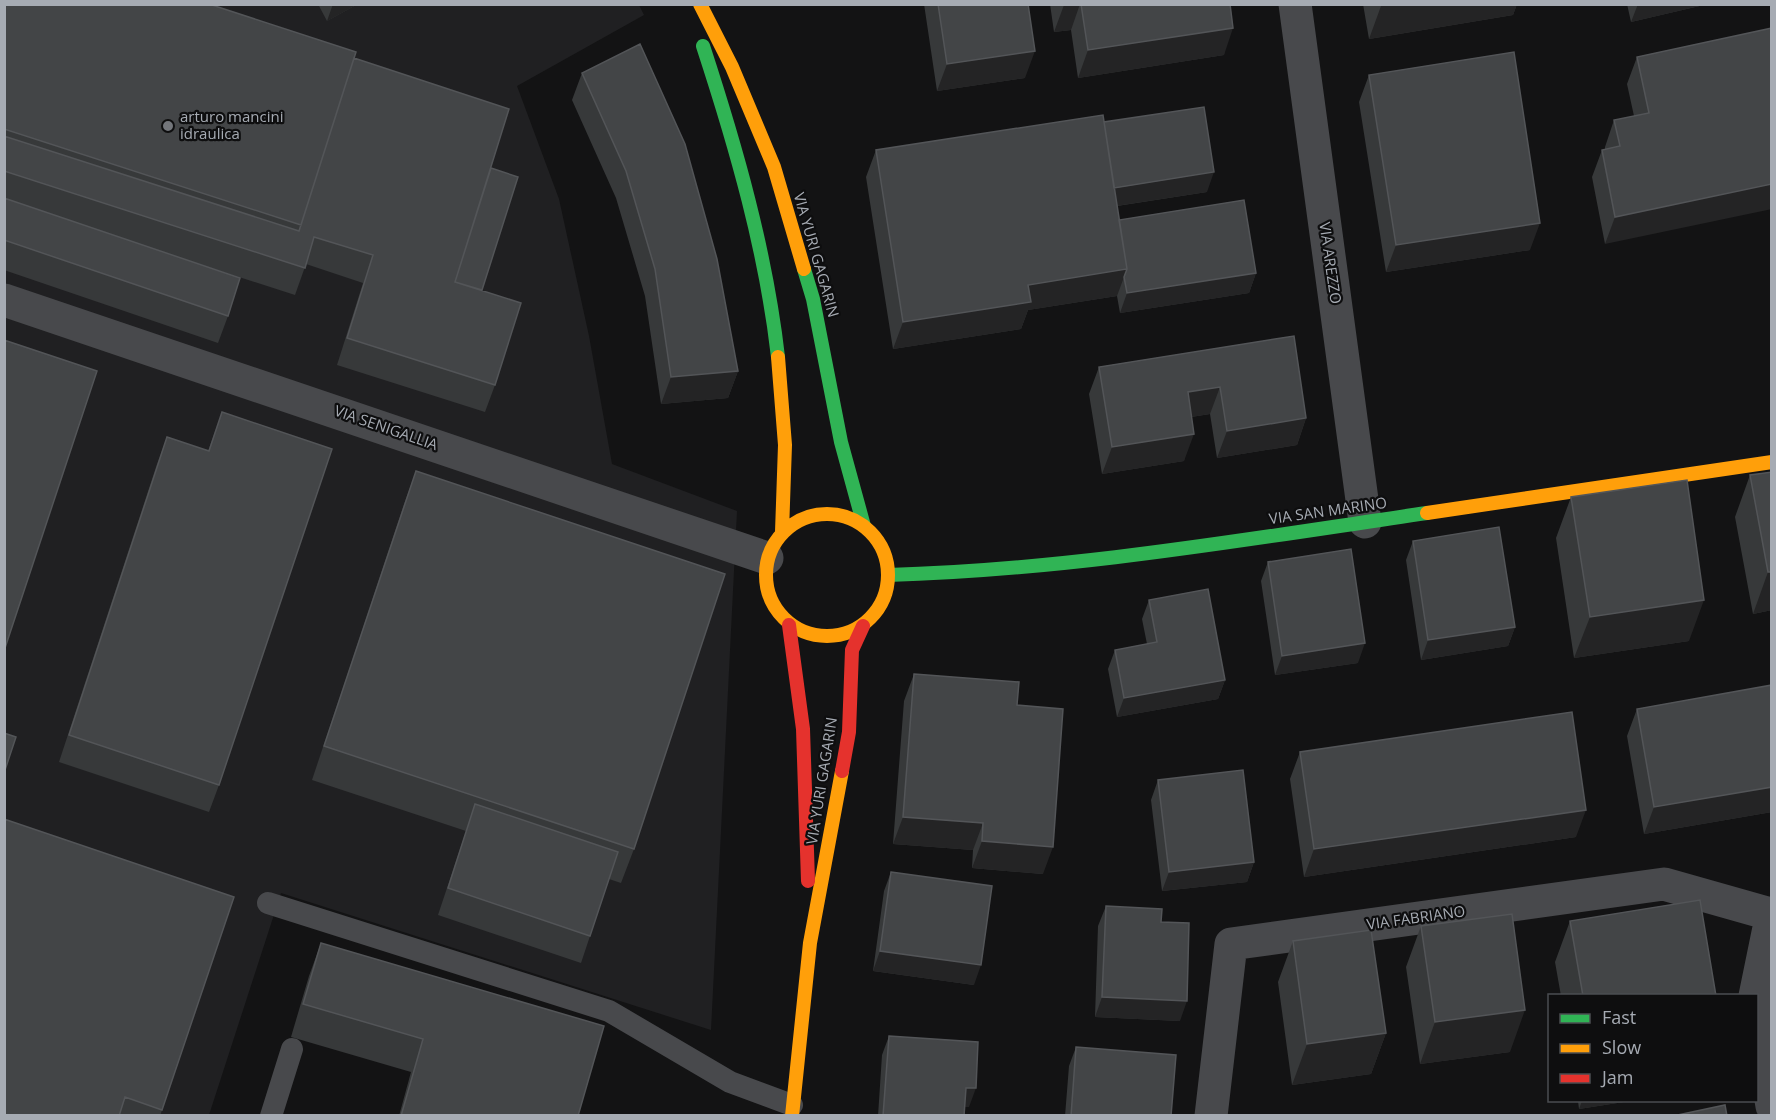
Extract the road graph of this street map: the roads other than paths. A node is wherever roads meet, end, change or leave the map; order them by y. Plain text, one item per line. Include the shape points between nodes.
1 (689, 4) edge
2 (700, 4) edge
3 (1295, 4) edge
4 (4, 300) edge
5 (1772, 462) edge
6 (1365, 522) junction
7 (864, 526) junction
8 (775, 545) junction
9 (888, 575) junction
10 (789, 625) junction
11 (862, 626) junction
12 (268, 903) dead end
13 (1771, 915) edge
14 (810, 943) junction
15 (1755, 994) edge
16 (1758, 1020) edge
17 (292, 1049) dead end
18 (1772, 1106) edge
19 (791, 1112) edge
20 (271, 1116) edge
21 (1211, 1116) edge

1 - 8 main road, VIA YURI GAGARIN via 741,176 771,307 785,446
2 - 7 main road, VIA YURI GAGARIN via 732,67 774,167 813,299 842,442
3 - 6 street, VIA AREZZO
4 - 8 street, VIA SENIGALLIA
5 - 6 main road, VIA SAN MARINO
6 - 9 main road, VIA SAN MARINO via 1138,555 967,573
7 - 8 main road via 831,514 813,515 797,521
7 - 9 main road, VIA YURI GAGARIN via 881,548
8 - 10 main road, VIA YURI GAGARIN via 765,583 773,606
9 - 11 main road, VIA YURI GAGARIN via 877,612
10 - 11 main road, VIA YURI GAGARIN via 826,638
10 - 14 main road, VIA YURI GAGARIN via 802,729
11 - 14 main road, VIA YURI GAGARIN via 852,650 849,732
12 - 19 lane via 609,1011 730,1082
13 - 15 street
13 - 21 street, VIA FABRIANO via 1664,884 1231,944
14 - 19 main road, VIA YURI GAGARIN
16 - 18 street
17 - 20 lane

